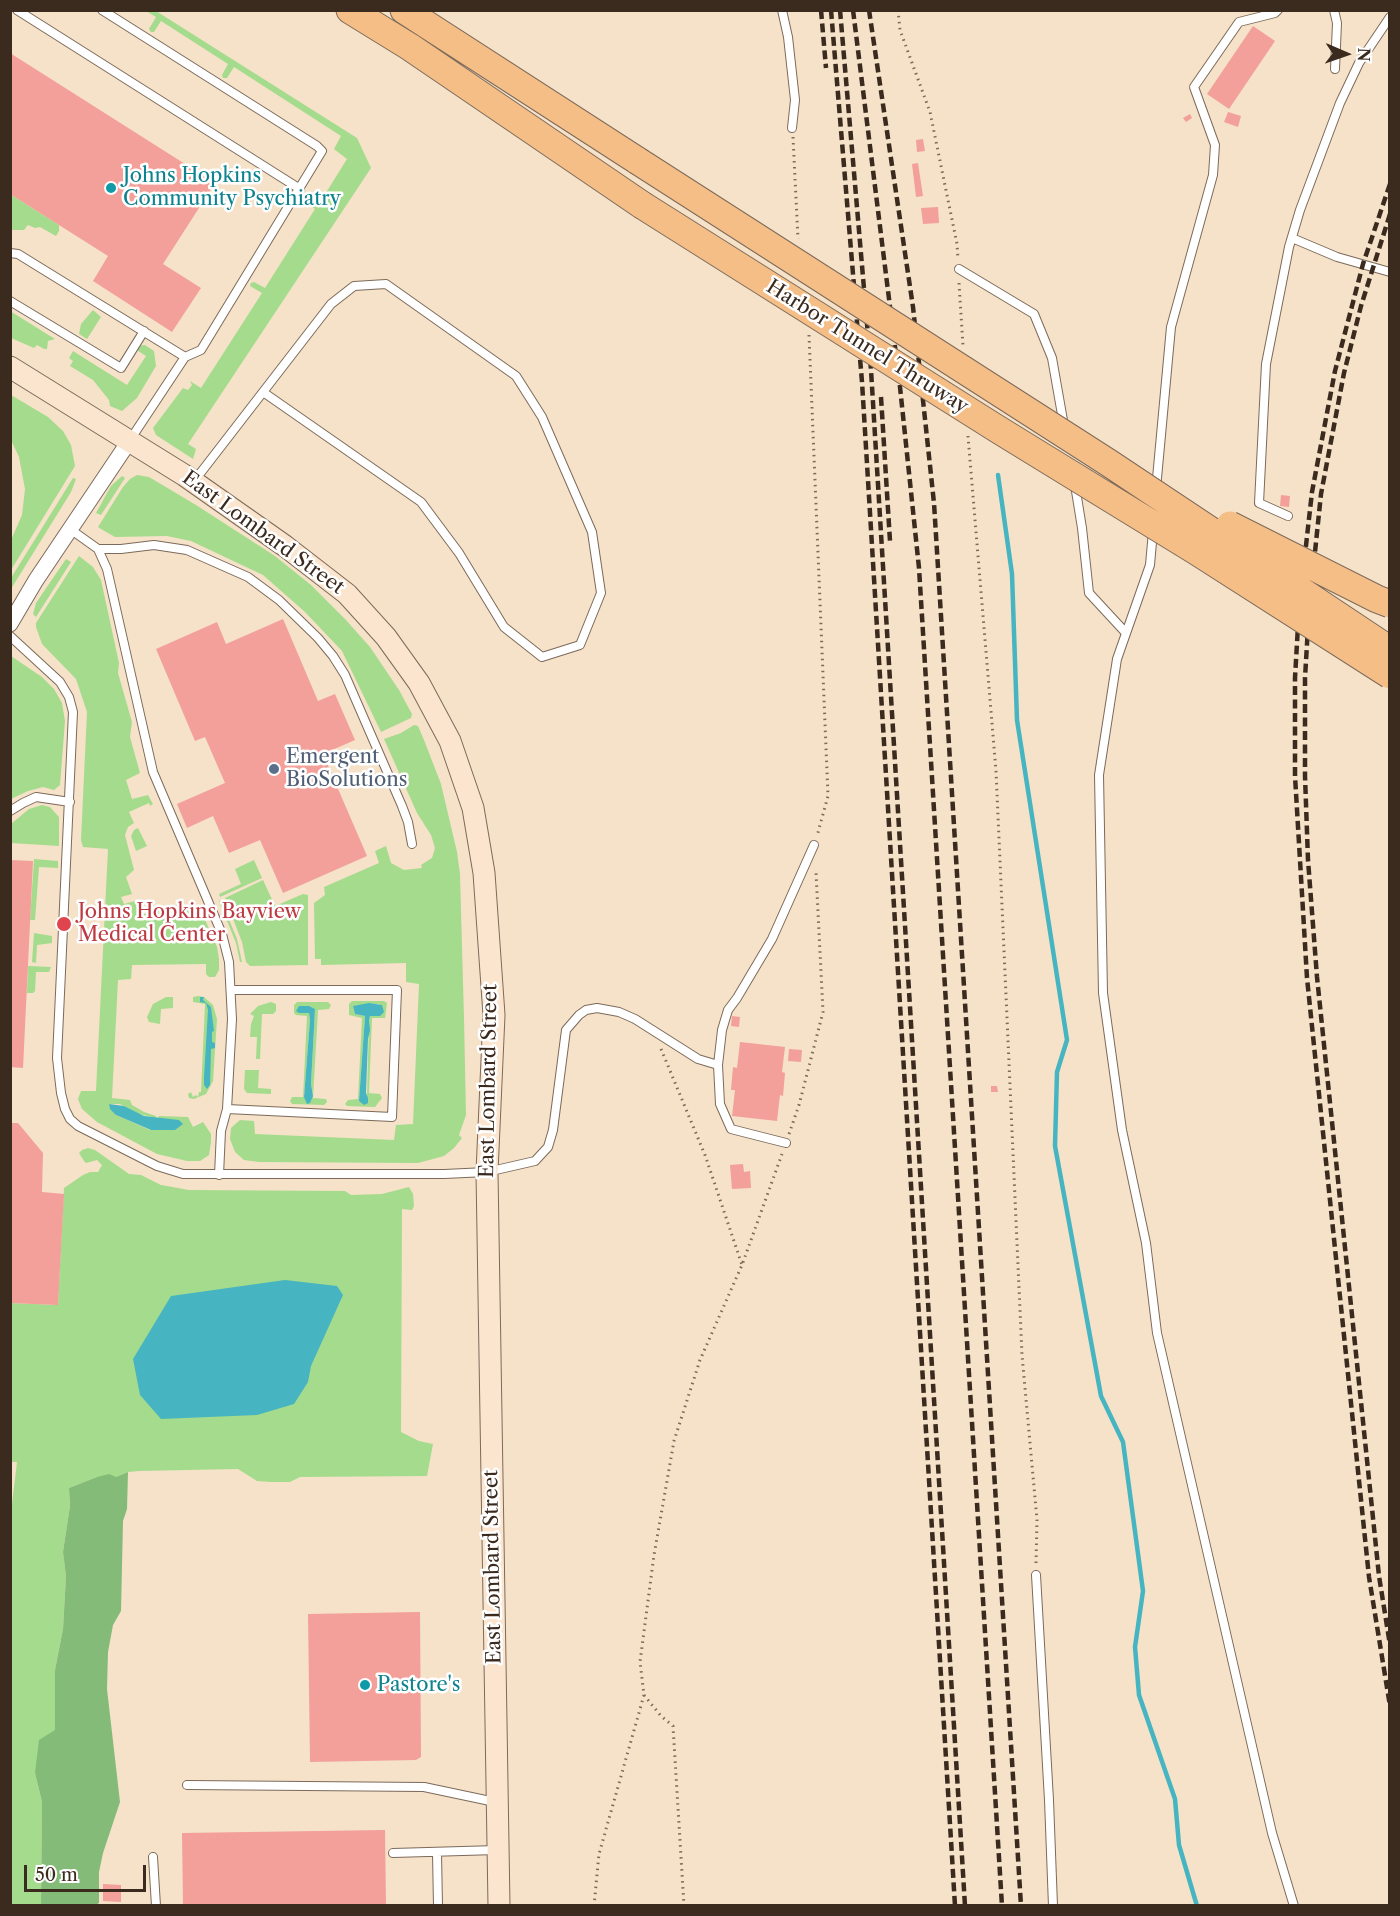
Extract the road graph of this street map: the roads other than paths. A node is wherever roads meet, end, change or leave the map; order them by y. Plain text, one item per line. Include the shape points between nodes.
1 (17, 10) edge
2 (102, 10) edge
3 (350, 10) edge
4 (404, 10) edge
5 (782, 10) edge
6 (1278, 10) edge
7 (1334, 10) edge
8 (1389, 17) edge
9 (1335, 69) dead end
10 (792, 128) road end
11 (300, 189) junction
12 (1292, 238) junction
13 (10, 253) edge
14 (958, 269) road end
15 (1389, 272) edge
16 (10, 301) edge
17 (144, 331) junction
18 (185, 357) junction
19 (10, 367) edge
20 (263, 392) junction
21 (130, 440) junction
22 (1068, 449) dead end
23 (1070, 460) dead end
24 (1109, 463) junction
25 (194, 481) junction
26 (1155, 508) dead end
27 (1288, 516) dead end
28 (1154, 519) dead end
29 (70, 529) junction
30 (1248, 535) junction
31 (98, 549) junction
32 (1389, 604) edge
33 (1389, 622) edge
34 (10, 624) edge
35 (1126, 633) junction
36 (10, 636) edge
37 (1389, 650) edge
38 (1389, 675) edge
39 (70, 802) junction
40 (10, 811) edge
41 (412, 844) dead end
42 (814, 845) road end
43 (231, 990) junction
44 (718, 1065) junction
45 (227, 1109) junction
46 (786, 1143) road end
47 (487, 1172) junction
48 (219, 1175) junction
49 (1036, 1575) road end
50 (187, 1785) dead end
51 (497, 1803) junction
52 (498, 1850) junction
53 (393, 1853) dead end
54 (437, 1853) junction
55 (153, 1857) dead end
56 (156, 1905) edge
57 (438, 1905) edge
58 (499, 1905) edge
59 (1053, 1905) edge
60 (1294, 1905) edge

1 - 11 lane
2 - 11 lane via 317,146 321,157
3 - 38 highway, Harbor Tunnel Thruway, bridge via 642,205
4 - 24 highway, Harbor Tunnel Thruway, bridge
5 - 10 lane via 795,100
6 - 26 lane via 1239,22 1194,87 1215,145 1213,175 1171,327
7 - 9 lane
8 - 12 lane via 1359,63 1340,103
11 - 18 lane via 201,350
12 - 15 lane via 1337,257
12 - 27 lane via 1266,364 1259,503
13 - 17 lane via 18,254
14 - 22 lane via 1034,314 1052,358
16 - 17 lane via 121,368
17 - 18 lane
18 - 21 lane
19 - 21 main road, East Lombard Street
20 - 20 lane via 331,304 354,286 386,284 516,376 542,417 592,532 601,593 580,645 542,657 504,627 421,502
20 - 25 lane
21 - 25 main road, East Lombard Street
21 - 29 street
23 - 35 lane via 1089,593
24 - 30 highway, bridge
24 - 37 highway, Harbor Tunnel Thruway, bridge
25 - 47 main road, East Lombard Street via 347,594 419,682 450,741 473,808 484,873 494,1015
28 - 35 lane via 1150,565
29 - 31 lane
29 - 34 street
30 - 32 highway, bridge
30 - 33 highway, bridge via 1332,592
31 - 41 lane via 154,545 188,550 248,578 279,600 318,638 345,675 402,806
31 - 43 lane via 107,568 153,772 222,934
35 - 60 lane via 1117,659 1099,776 1103,993 1122,1130 1146,1243 1157,1333 1272,1833
36 - 39 lane via 60,682 72,705
39 - 40 lane via 36,797
39 - 48 lane via 57,1058 65,1110 78,1126 157,1166 183,1174
42 - 44 lane via 772,939 728,1010
43 - 45 lane
43 - 45 lane via 397,990 392,1116
44 - 46 lane via 720,1104 731,1129
44 - 47 lane via 698,1059 635,1019 610,1009 586,1010 566,1030 548,1148 535,1161
45 - 48 lane via 221,1131
47 - 48 lane
47 - 51 main road, East Lombard Street
49 - 59 lane
50 - 51 lane via 424,1788
51 - 52 main road, East Lombard Street
52 - 54 lane
52 - 58 main road, East Lombard Street
53 - 54 lane
54 - 57 lane
55 - 56 lane

